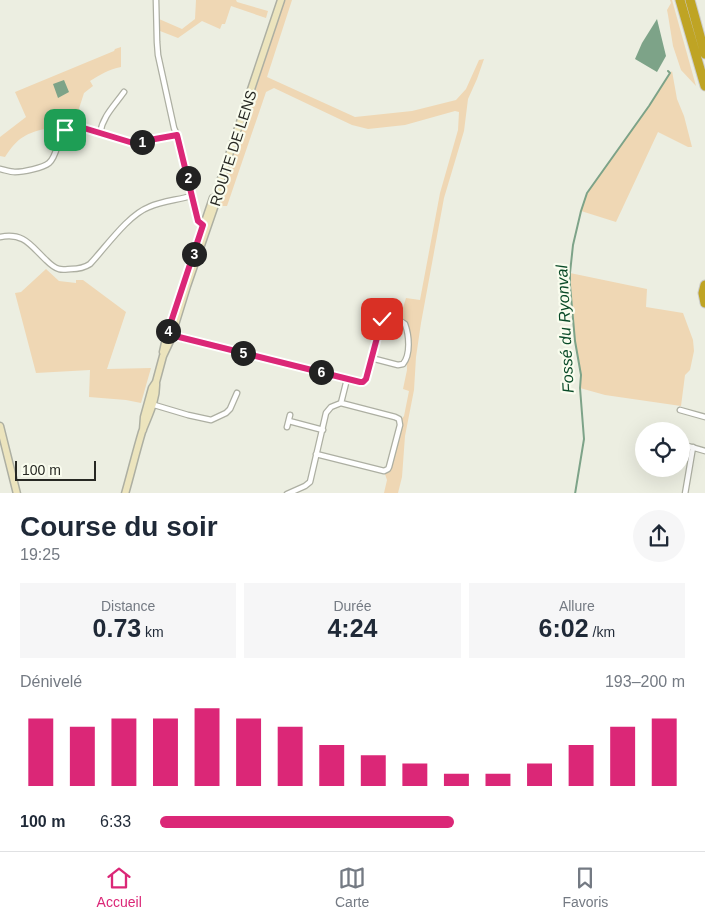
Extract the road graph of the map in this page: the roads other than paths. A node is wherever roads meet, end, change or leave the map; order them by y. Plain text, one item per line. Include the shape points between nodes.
1 (156, 0) edge
2 (281, 0) edge
3 (680, 0) edge
4 (690, 0) edge
5 (705, 54) edge
6 (705, 86) edge
7 (124, 92) dead end
8 (100, 133) junction
9 (177, 135) junction
10 (0, 169) edge
11 (192, 196) junction
12 (205, 225) junction
13 (0, 237) edge
14 (705, 285) edge
15 (705, 303) edge
16 (170, 335) junction
17 (371, 358) junction
18 (347, 379) junction
19 (237, 393) dead end
20 (342, 403) junction
21 (150, 404) junction
22 (680, 410) dead end
23 (290, 415) dead end
24 (705, 417) edge
25 (0, 426) edge
26 (322, 430) junction
27 (690, 446) edge
28 (693, 447) junction
29 (705, 450) edge
30 (316, 454) junction
31 (302, 488) junction
32 (17, 493) edge
33 (124, 493) edge
34 (290, 493) edge
35 (304, 493) edge
36 (685, 493) edge

1 - 9 street via 158,55
2 - 12 main road, ROUTE DE LENS via 218,196
3 - 6 highway
4 - 5 highway
7 - 8 street via 102,123
8 - 9 street via 133,143
8 - 10 street via 77,126 68,127 59,138 49,164 15,172
9 - 11 street
11 - 12 street via 198,221
11 - 13 street via 138,213 90,264 78,269 59,269 51,265 22,238
12 - 16 main road, ROUTE DE LENS
14 - 15 highway
16 - 18 street
16 - 21 main road, ROUTE DE LENS
17 - 17 street via 403,364 408,349 405,324 399,320 382,319
17 - 18 street via 364,381
18 - 20 street
19 - 21 street via 230,409 211,420
20 - 26 street via 329,409
20 - 30 street via 399,419 389,467 380,471
21 - 33 main road, ROUTE DE LENS
22 - 24 street
23 - 26 street via 288,424
25 - 32 main road
26 - 30 street
27 - 28 street
28 - 29 street
28 - 36 street
30 - 31 street via 310,482
31 - 34 street
31 - 35 street

